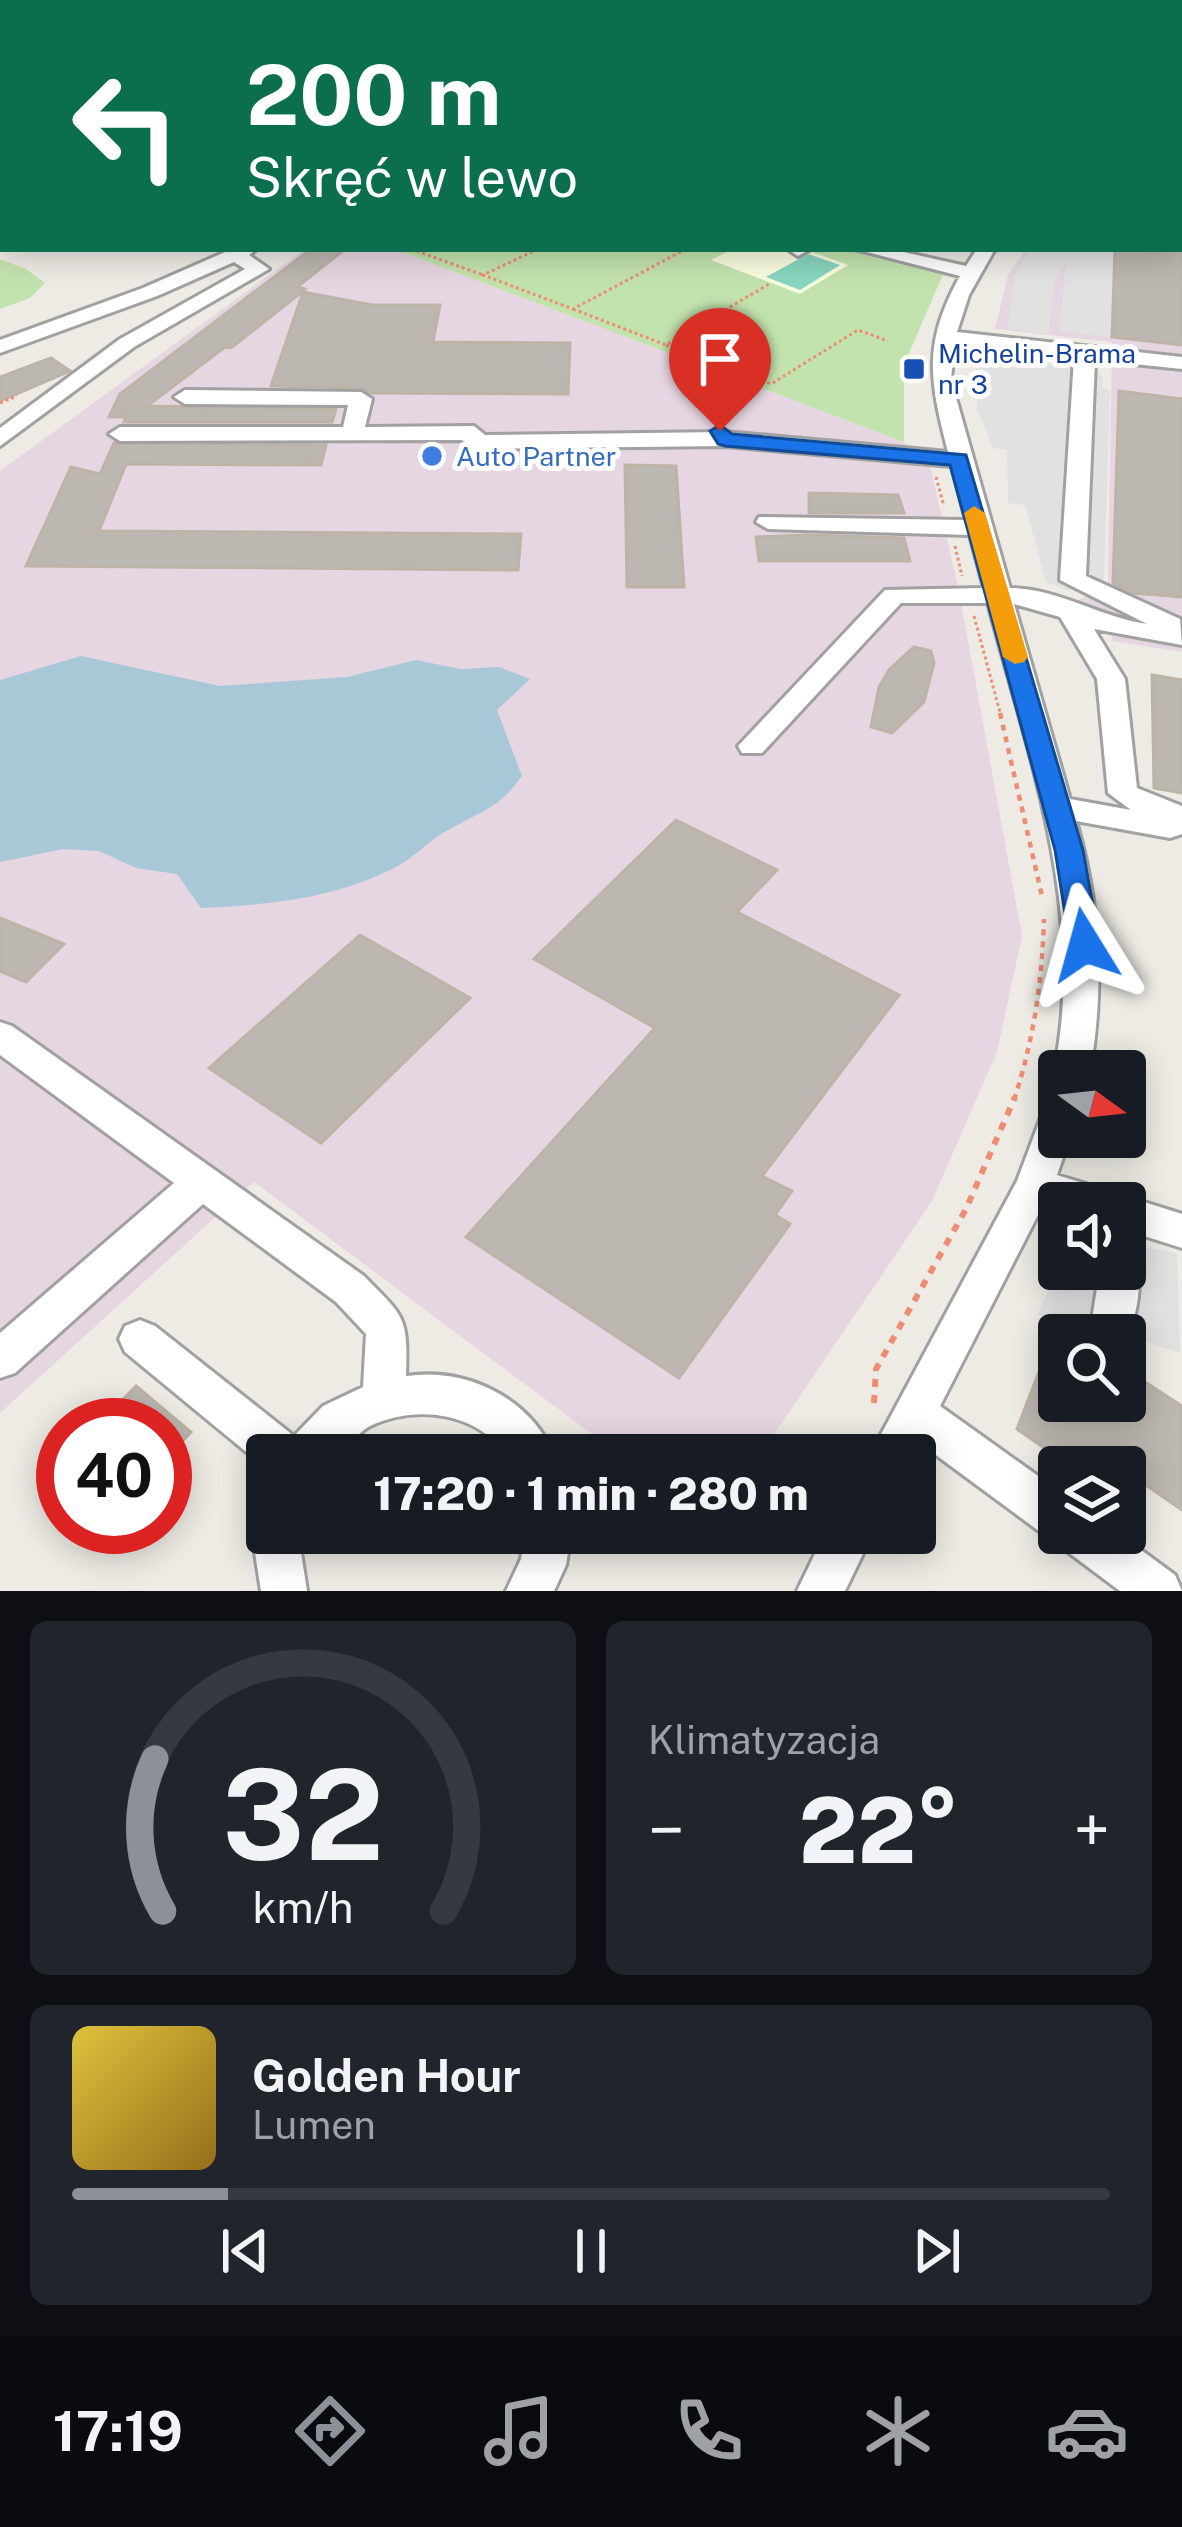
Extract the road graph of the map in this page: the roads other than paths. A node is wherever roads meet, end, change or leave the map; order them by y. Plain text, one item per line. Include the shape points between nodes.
1 (231, 252) edge
2 (232, 252) edge
3 (235, 252) edge
4 (892, 252) edge
5 (977, 261) edge
6 (0, 335) edge
7 (92, 335) dead end
8 (942, 337) junction
9 (127, 343) junction
10 (0, 346) edge
11 (1085, 352) junction
12 (1182, 363) edge
13 (184, 397) dead end
14 (120, 434) dead end
15 (352, 434) junction
16 (0, 439) edge
17 (946, 463) junction
18 (768, 522) dead end
19 (965, 530) junction
20 (998, 593) junction
21 (1070, 611) junction
22 (1182, 634) edge
23 (752, 746) dead end
24 (1058, 807) junction
25 (1182, 816) edge
26 (1182, 831) edge
27 (0, 1036) edge
28 (1075, 1050) edge
29 (1044, 1158) edge
30 (202, 1182) junction
31 (1035, 1184) junction
32 (1038, 1185) edge
33 (1146, 1223) edge
34 (1182, 1231) edge
35 (140, 1339) dead end
36 (0, 1360) edge
37 (384, 1398) junction
38 (894, 1408) junction
39 (258, 1434) edge
40 (325, 1434) edge
41 (514, 1434) edge
42 (893, 1434) edge
43 (1038, 1504) edge
44 (277, 1554) edge
45 (545, 1554) edge
46 (839, 1554) edge
47 (1108, 1554) edge
48 (284, 1591) edge
49 (529, 1591) edge
50 (820, 1591) edge
51 (1160, 1591) edge

1 - 6 street
2 - 10 street
3 - 9 street via 259,268
4 - 5 street
5 - 8 street
7 - 9 street
8 - 11 street
8 - 17 street
9 - 16 street
11 - 12 street
11 - 22 street via 1073,580
13 - 15 street via 361,399
14 - 15 street
15 - 17 street via 474,433 473,442 723,435
17 - 19 street
18 - 19 street
19 - 20 street
20 - 21 street
20 - 23 street via 894,595
20 - 24 street
21 - 22 street via 1110,626
21 - 25 street via 1111,680 1123,793
24 - 26 street
24 - 28 street via 1084,918
27 - 30 street
29 - 31 street
30 - 36 street
30 - 37 street via 350,1289 387,1328
31 - 32 street
31 - 38 street
33 - 34 street
35 - 39 street
37 - 40 street
37 - 41 street via 463,1398 498,1415
38 - 42 street
38 - 43 street
44 - 48 street
45 - 49 street
46 - 50 street
47 - 51 street

